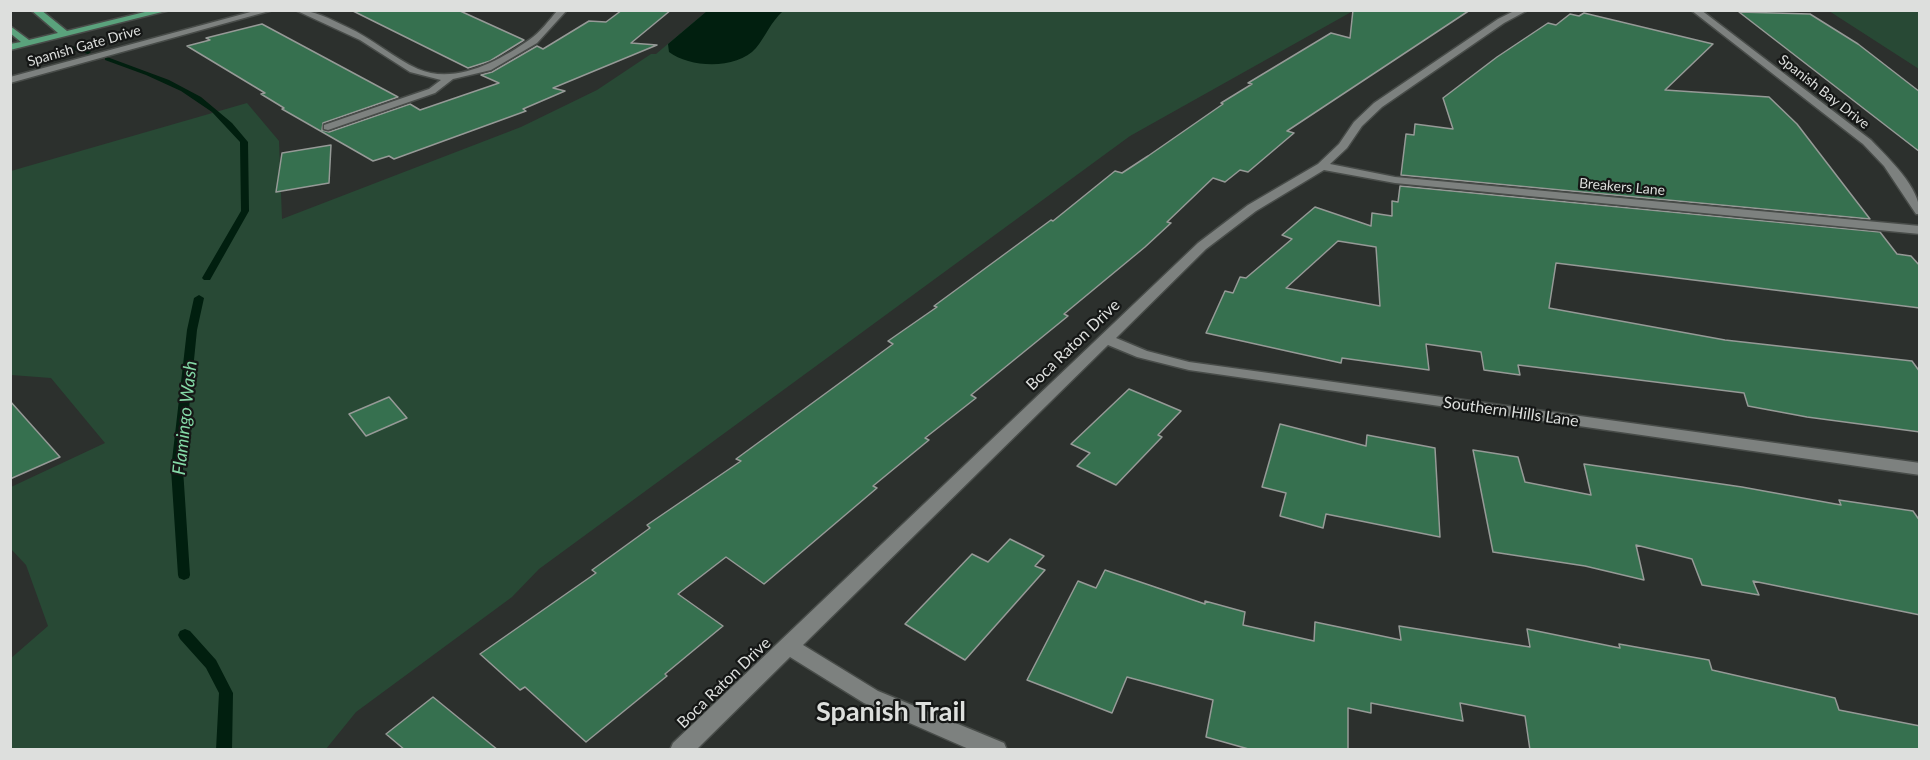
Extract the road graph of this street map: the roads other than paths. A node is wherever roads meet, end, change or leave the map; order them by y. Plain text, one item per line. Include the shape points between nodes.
1 (35, 10) edge
2 (166, 10) edge
3 (269, 10) edge
4 (299, 10) edge
5 (563, 10) edge
6 (1524, 10) edge
7 (1695, 10) edge
8 (10, 28) edge
9 (65, 34) junction
10 (28, 43) junction
11 (10, 47) edge
12 (450, 77) junction
13 (10, 80) edge
14 (327, 127) dead end
15 (1322, 166) junction
16 (1920, 211) edge
17 (1920, 230) edge
18 (1106, 339) junction
19 (1920, 469) edge
20 (788, 646) junction
21 (681, 750) edge
22 (996, 750) edge

1 - 9 main road
2 - 9 main road
3 - 13 street, Spanish Gate Drive
4 - 12 street via 363,38 416,73
5 - 12 street via 519,51 480,71
6 - 15 street, Boca Raton Drive via 1501,21 1378,105
7 - 16 street, Spanish Bay Drive via 1866,142 1888,164
8 - 10 main road
9 - 10 main road
10 - 11 main road
12 - 14 street via 432,91
15 - 17 street, Breakers Lane via 1395,180
15 - 18 street, Boca Raton Drive via 1226,226
18 - 19 street, Southern Hills Lane via 1142,354 1189,366
18 - 20 street, Boca Raton Drive
20 - 21 street, Boca Raton Drive
20 - 22 street via 871,697

